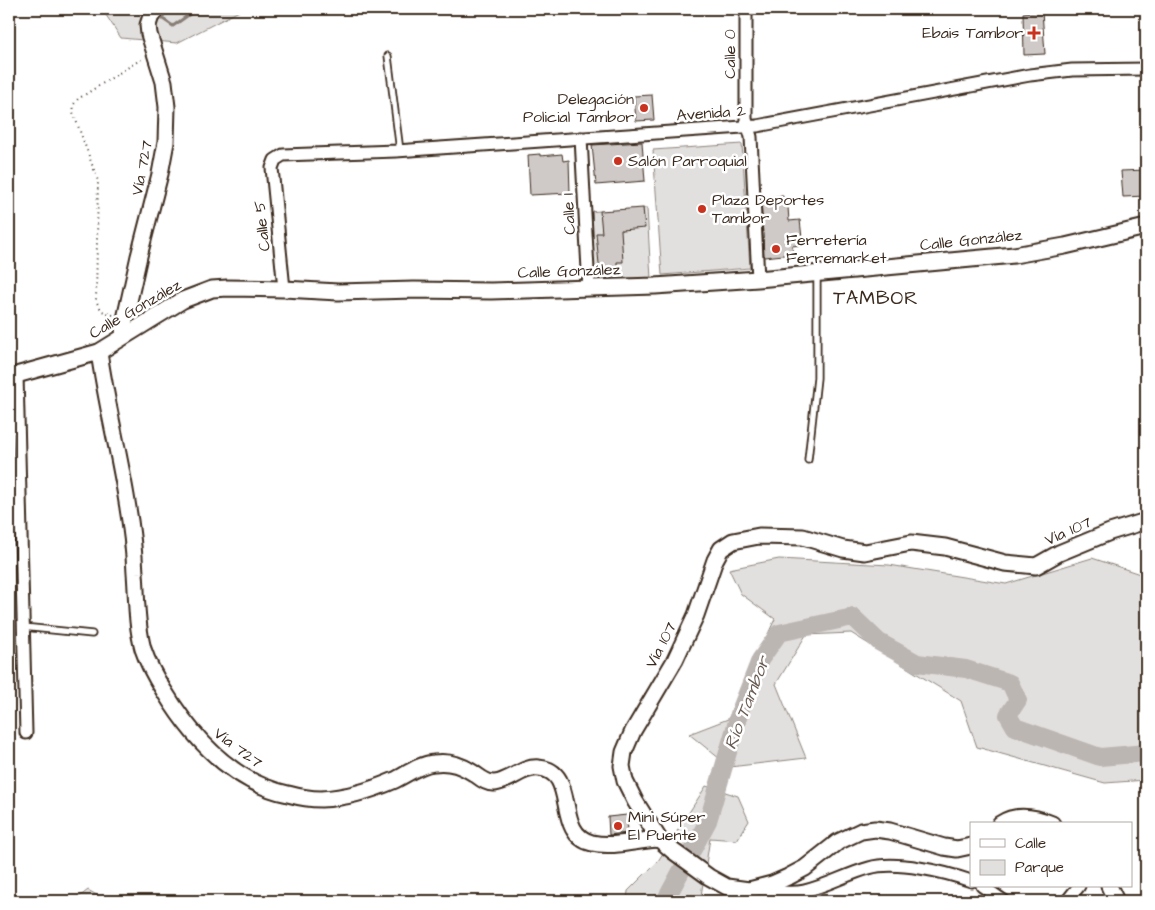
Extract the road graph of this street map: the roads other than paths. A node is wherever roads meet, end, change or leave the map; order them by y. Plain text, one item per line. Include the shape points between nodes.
1 (158, 9) edge
2 (746, 9) edge
3 (388, 56) dead end
4 (1146, 68) edge
5 (749, 126) junction
6 (581, 138) junction
7 (400, 151) junction
8 (275, 160) joint
9 (1146, 227) edge
10 (817, 272) junction
11 (758, 279) junction
12 (284, 289) junction
13 (589, 289) junction
14 (124, 336) junction
15 (99, 352) junction
16 (13, 376) edge
17 (808, 460) dead end
18 (1146, 521) edge
19 (24, 627) junction
20 (92, 634) dead end
21 (26, 733) dead end
22 (1004, 822) edge
23 (1045, 822) edge
24 (659, 839) junction
25 (970, 846) edge
26 (970, 881) edge
27 (985, 888) edge
28 (1077, 888) edge
29 (1110, 888) edge
30 (748, 890) junction
31 (1004, 901) edge
32 (1067, 901) edge
33 (1116, 901) edge

1 - 14 street, Vía 727 via 148,25 164,82 166,142 126,314
2 - 5 street, Calle 0 via 746,119
3 - 7 lane
4 - 5 street, Avenida 2 via 1030,75
5 - 6 street, Avenida 2
5 - 11 street, Calle 0
6 - 7 street, Avenida 2
6 - 13 street, Calle 1
7 - 8 street, Avenida 2 via 283,155
8 - 12 street, Calle 5 via 272,168
9 - 10 street, Calle González via 1014,255
10 - 11 street, Calle González
10 - 17 lane via 817,378
11 - 13 street, Calle González
12 - 13 street, Calle González via 338,292
12 - 14 street, Calle González via 212,290 183,300
14 - 15 street, Calle González
15 - 16 street, Calle González
15 - 24 street, Vía 727 via 127,502 143,648 151,670 176,711 216,758 260,786 320,799 364,791 430,763 458,765 493,784 526,770 541,768 553,773 561,782 573,829 581,838 604,844
16 - 19 street
18 - 24 street, Vía 107 via 1110,532 1036,566 1005,563 945,547 911,544 865,552 803,537 759,536 733,541 721,549 715,560 696,615 675,660 624,752 625,781
19 - 20 lane
19 - 21 street
22 - 23 street via 1014,817 1029,817
24 - 30 street, Vía 107 via 709,877 727,887
25 - 30 street, Vía 107 via 956,849 890,831 861,831 838,842 788,878
26 - 30 street via 899,865 870,867 802,892
27 - 31 street
28 - 32 street
29 - 33 street

